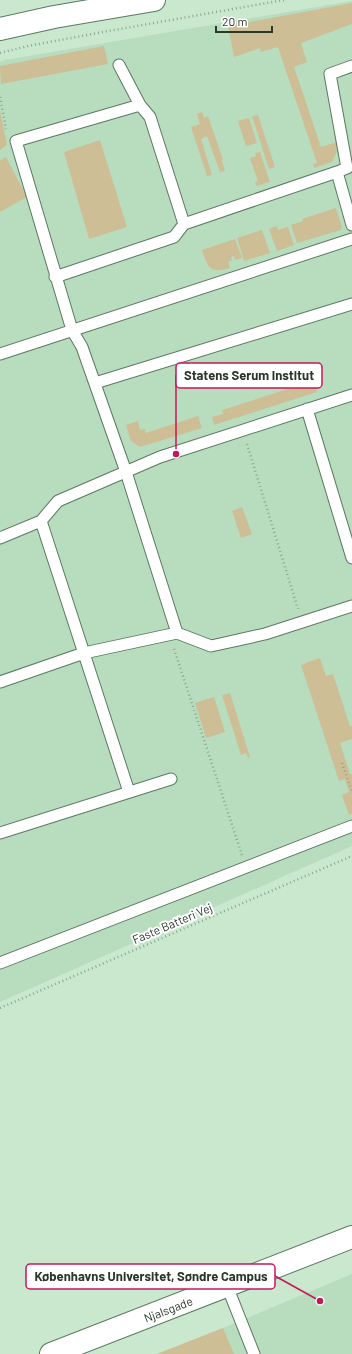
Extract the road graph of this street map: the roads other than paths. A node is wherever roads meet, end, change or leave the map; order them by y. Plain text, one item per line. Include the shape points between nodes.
1 (154, 0) edge
2 (0, 29) edge
3 (119, 65) dead end
4 (352, 66) edge
5 (140, 106) junction
6 (337, 172) junction
7 (352, 186) edge
8 (341, 190) junction
9 (184, 224) junction
10 (352, 224) edge
11 (352, 239) edge
12 (55, 276) junction
13 (352, 304) edge
14 (72, 330) junction
15 (0, 354) edge
16 (95, 383) junction
17 (352, 395) edge
18 (307, 409) junction
19 (126, 472) junction
20 (41, 521) junction
21 (0, 538) edge
22 (352, 558) edge
23 (352, 606) edge
24 (173, 634) junction
25 (84, 653) junction
26 (0, 682) edge
27 (171, 779) dead end
28 (129, 792) junction
29 (352, 826) edge
30 (0, 833) edge
31 (0, 963) edge
32 (352, 1236) edge
33 (227, 1286) junction
34 (51, 1354) edge
35 (254, 1354) edge

1 - 2 street
3 - 5 lane
4 - 6 lane via 330,74 347,168
5 - 9 lane via 150,117
5 - 12 lane via 16,141
6 - 8 lane
6 - 9 lane
7 - 8 lane
8 - 10 lane
9 - 12 lane via 174,237
11 - 14 lane
12 - 14 lane
13 - 16 lane
14 - 15 lane
14 - 16 lane via 82,347
16 - 19 lane
17 - 18 lane
18 - 19 lane via 160,457
18 - 22 lane
19 - 20 lane via 58,501
19 - 24 lane
20 - 21 lane
20 - 25 lane
23 - 24 lane via 265,634 211,646
24 - 25 lane
25 - 26 lane
25 - 28 lane
27 - 28 lane
28 - 30 lane
29 - 31 lane
32 - 33 street, Njalsgade
33 - 34 street, Njalsgade
33 - 35 lane

